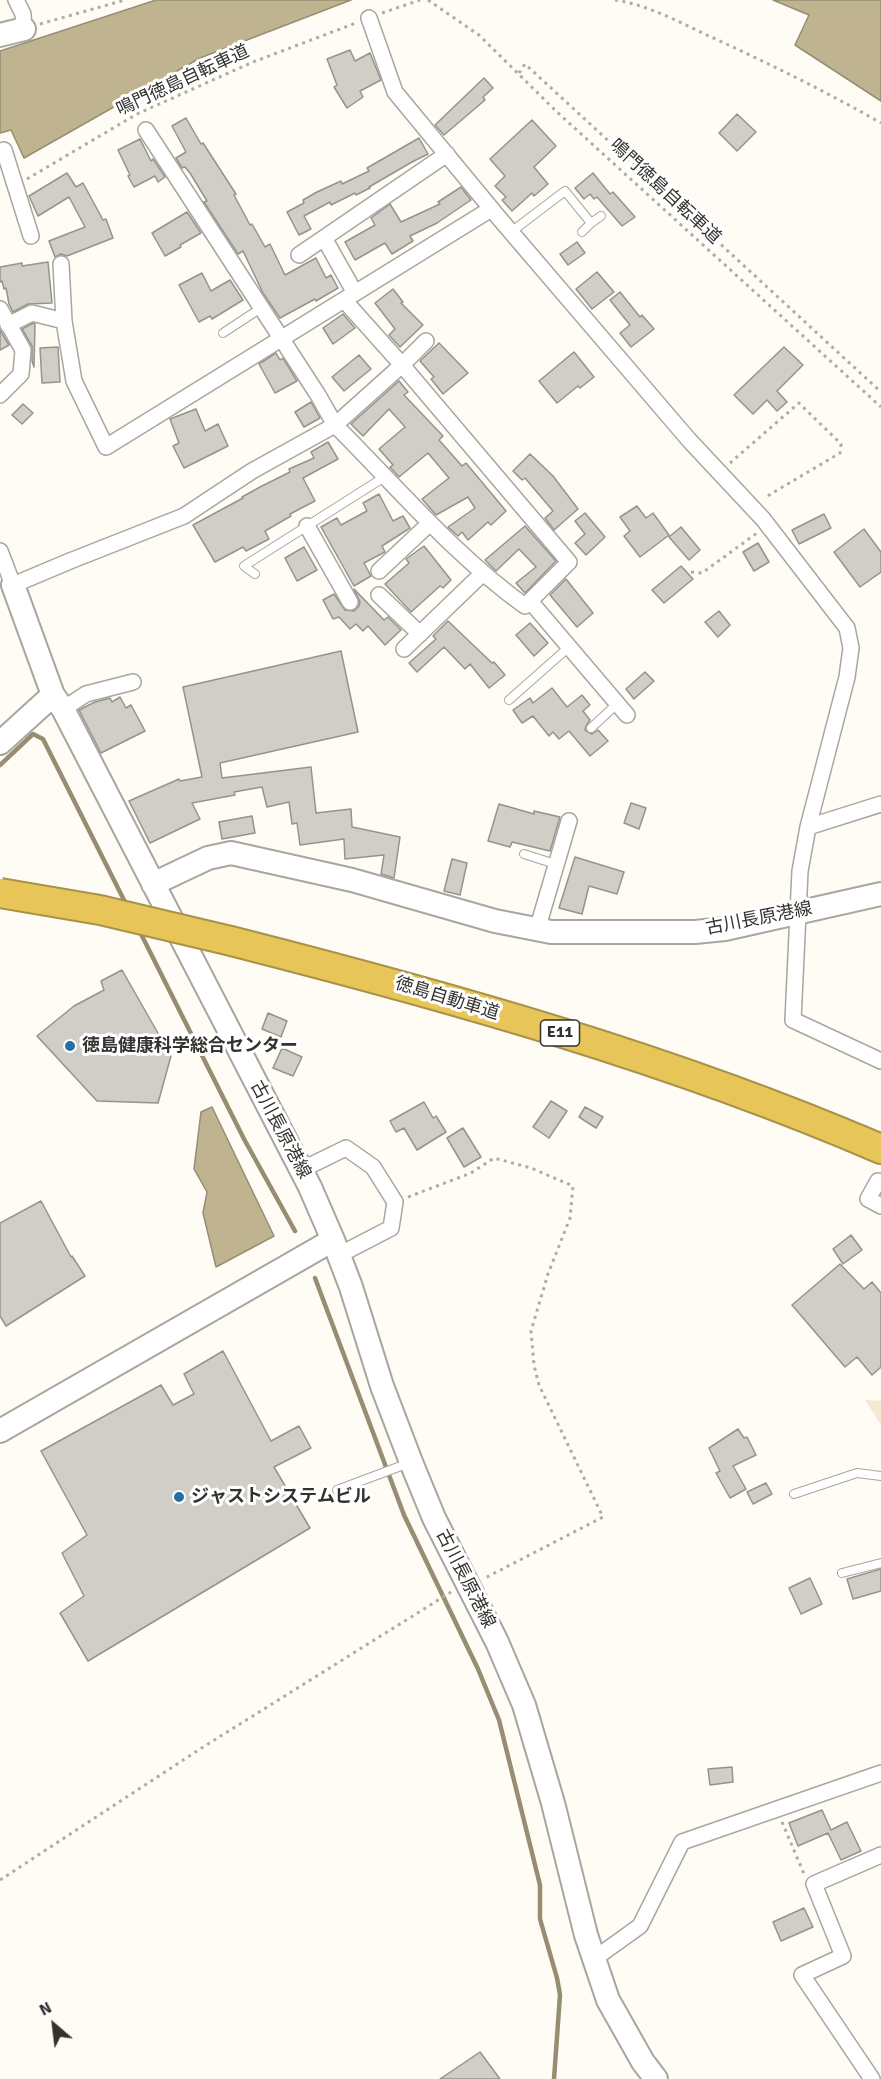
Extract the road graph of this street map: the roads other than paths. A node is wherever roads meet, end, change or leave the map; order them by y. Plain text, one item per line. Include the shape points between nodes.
1 (15, 0) edge
2 (369, 18) road end
3 (24, 29) joint
4 (0, 35) edge
5 (146, 130) dead end
6 (0, 152) edge
7 (447, 154) junction
8 (491, 209) junction
9 (601, 216) dead end
10 (591, 223) junction
11 (511, 232) junction
12 (582, 232) dead end
13 (31, 236) dead end
14 (324, 238) junction
15 (299, 255) dead end
16 (61, 264) dead end
17 (350, 297) junction
18 (261, 308) junction
19 (2, 315) edge
20 (64, 321) junction
21 (224, 333) dead end
22 (281, 339) junction
23 (426, 341) dead end
24 (402, 365) junction
25 (0, 395) edge
26 (335, 425) junction
27 (386, 476) junction
28 (430, 523) junction
29 (307, 526) junction
30 (0, 551) edge
31 (379, 571) dead end
32 (483, 573) junction
33 (255, 574) dead end
34 (7, 582) edge
35 (379, 595) dead end
36 (530, 601) junction
37 (350, 602) dead end
38 (420, 634) junction
39 (569, 647) junction
40 (404, 649) dead end
41 (134, 682) dead end
42 (509, 700) dead end
43 (58, 702) junction
44 (622, 710) joint
45 (591, 728) dead end
46 (0, 743) edge
47 (881, 804) edge
48 (569, 821) dead end
49 (808, 827) junction
50 (524, 854) dead end
51 (555, 864) junction
52 (153, 884) junction
53 (0, 893) edge
54 (881, 894) edge
55 (796, 914) junction
56 (537, 930) junction
57 (881, 1061) edge
58 (881, 1149) edge
59 (301, 1170) junction
60 (878, 1181) dead end
61 (881, 1206) edge
62 (336, 1247) junction
63 (0, 1431) edge
64 (404, 1465) junction
65 (881, 1476) edge
66 (338, 1490) dead end
67 (794, 1494) dead end
68 (881, 1563) edge
69 (842, 1573) dead end
70 (881, 1773) edge
71 (881, 1855) edge
72 (594, 1959) junction
73 (656, 2079) edge
74 (872, 2079) edge

1 - 3 street via 23,14
2 - 7 street via 395,92
3 - 4 main road
5 - 18 street
6 - 13 street via 4,150
7 - 8 street
7 - 14 street
8 - 11 street
8 - 17 street
9 - 10 lane
10 - 11 lane via 565,191
10 - 12 lane
11 - 49 street via 689,440 768,525 847,628 851,648 847,676
14 - 15 street
14 - 17 street
16 - 20 street
17 - 22 street
17 - 24 street
18 - 21 lane
18 - 22 street
19 - 20 street via 32,313
19 - 25 street via 23,350 21,374
20 - 22 street via 74,381 106,447
22 - 26 street
23 - 24 street
24 - 26 street
24 - 36 street via 569,562
26 - 27 street
26 - 34 street via 252,471 184,516
27 - 28 street
27 - 29 lane
28 - 31 street
28 - 32 street
29 - 33 lane via 244,566
29 - 37 street
30 - 34 street
32 - 36 street via 525,606
32 - 38 street
34 - 43 main road
35 - 38 street
36 - 39 street
38 - 40 street
39 - 42 lane
39 - 44 street
41 - 43 street
43 - 46 main road
43 - 52 main road
44 - 45 lane
47 - 49 street
48 - 51 street
49 - 55 street
50 - 51 lane
51 - 56 street
52 - 56 main road, 古川長原港線 via 208,858 231,853 352,880
52 - 59 main road, 古川長原港線
53 - 58 highway, 徳島自動車道 / E11, bridge via 100,910 388,981 710,1083
54 - 55 main road, 古川長原港線
55 - 56 main road, 古川長原港線 via 694,932
55 - 57 street via 793,1020
59 - 62 main road, 古川長原港線
59 - 62 street via 346,1148 373,1167 395,1202 391,1228
60 - 61 street via 868,1199
62 - 63 main road
62 - 64 main road, 古川長原港線
64 - 66 lane
64 - 72 main road, 古川長原港線 via 434,1518 458,1590 497,1642 524,1706
65 - 67 lane via 857,1473
68 - 69 lane
70 - 72 street via 682,1842 640,1926
71 - 74 street via 814,1884 843,1956 802,1975
72 - 73 main road, 古川長原港線 via 608,2000

